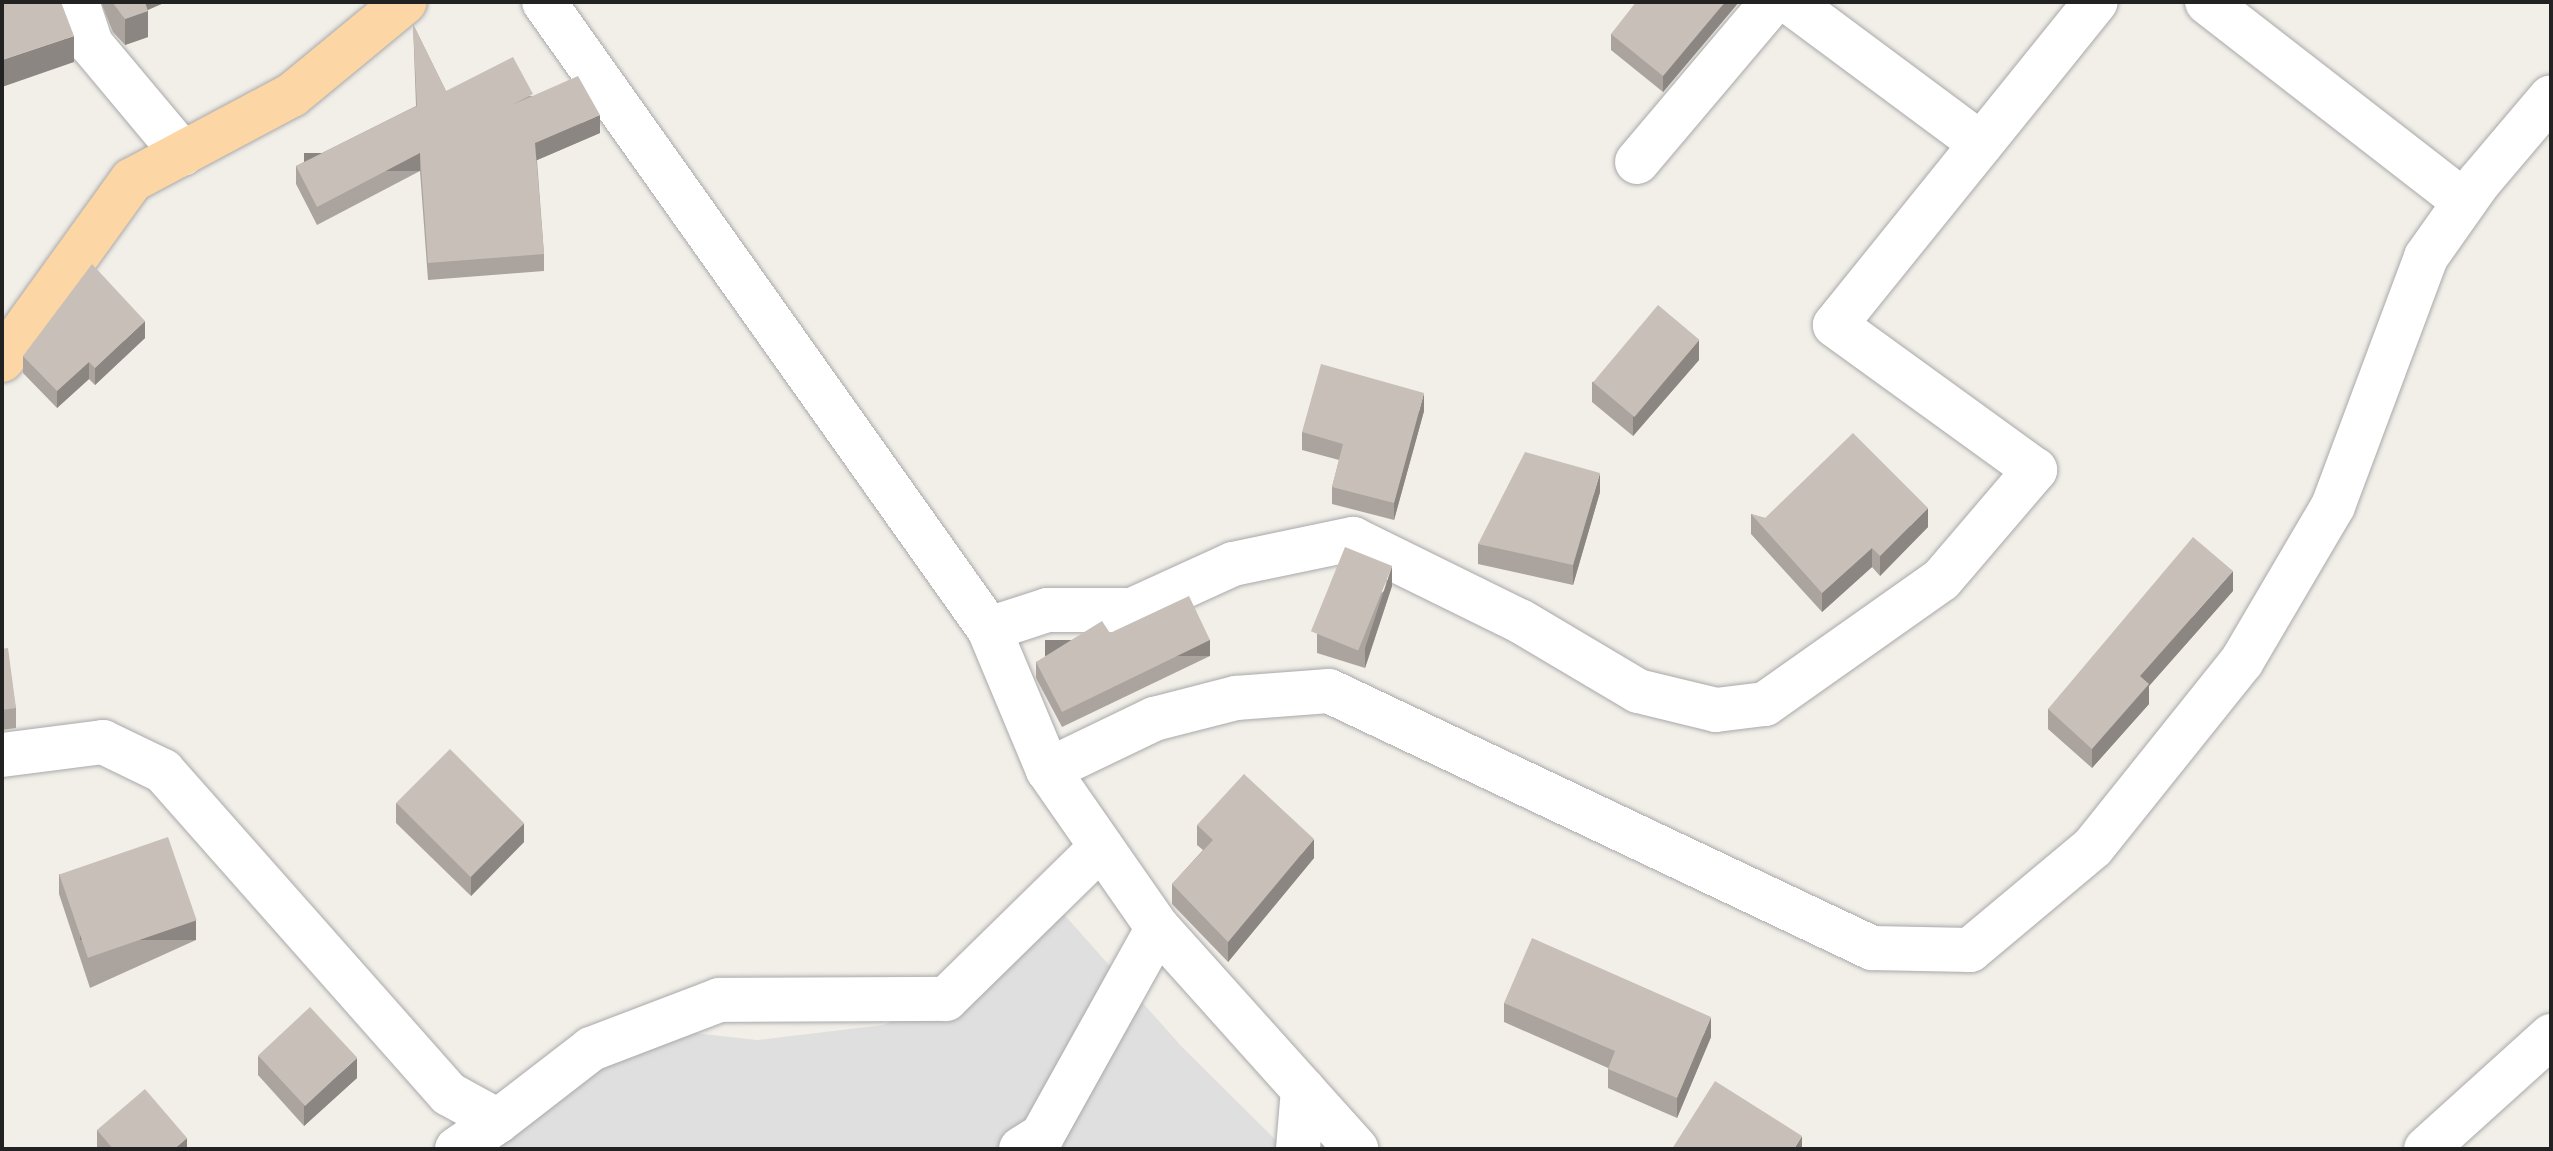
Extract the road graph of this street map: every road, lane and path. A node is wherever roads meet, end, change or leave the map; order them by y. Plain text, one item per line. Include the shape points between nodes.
1 (77, 2) edge
2 (405, 2) edge
3 (1772, 2) edge
4 (1790, 2) edge
5 (2096, 2) edge
6 (2207, 2) edge
7 (565, 9) edge
8 (2551, 97) edge
9 (1981, 144) junction
10 (183, 154) junction
11 (1637, 162) dead end
12 (2465, 202) junction
13 (2, 360) edge
14 (989, 629) junction
15 (2, 755) edge
16 (1048, 770) junction
17 (1101, 847) junction
18 (1158, 928) junction
19 (2551, 1036) edge
20 (1303, 1089) junction
21 (498, 1121) junction
22 (457, 1149) edge
23 (1021, 1149) edge
24 (1298, 1149) edge
25 (1356, 1149) edge
26 (2426, 1149) edge

1 - 10 street via 91,44
2 - 10 main road via 292,95
3 - 11 street
4 - 9 street
5 - 9 street
6 - 12 street
7 - 14 street
8 - 12 street
9 - 14 street via 1835,325 2035,470 1941,580 1765,704 1716,710 1638,691 1520,621 1353,539 1233,564 1132,610 1047,610
10 - 13 main road via 132,180
12 - 16 street via 2426,257 2333,506 2242,661 2093,847 1970,950 1872,948 1329,691 1236,698 1154,719
14 - 16 street
15 - 21 street via 103,742 163,771 449,1094
16 - 17 street
17 - 18 street
17 - 21 street via 946,999 719,1000 591,1049
18 - 20 street
18 - 23 street via 1042,1136
19 - 26 street
20 - 24 street
20 - 25 street
21 - 22 street

